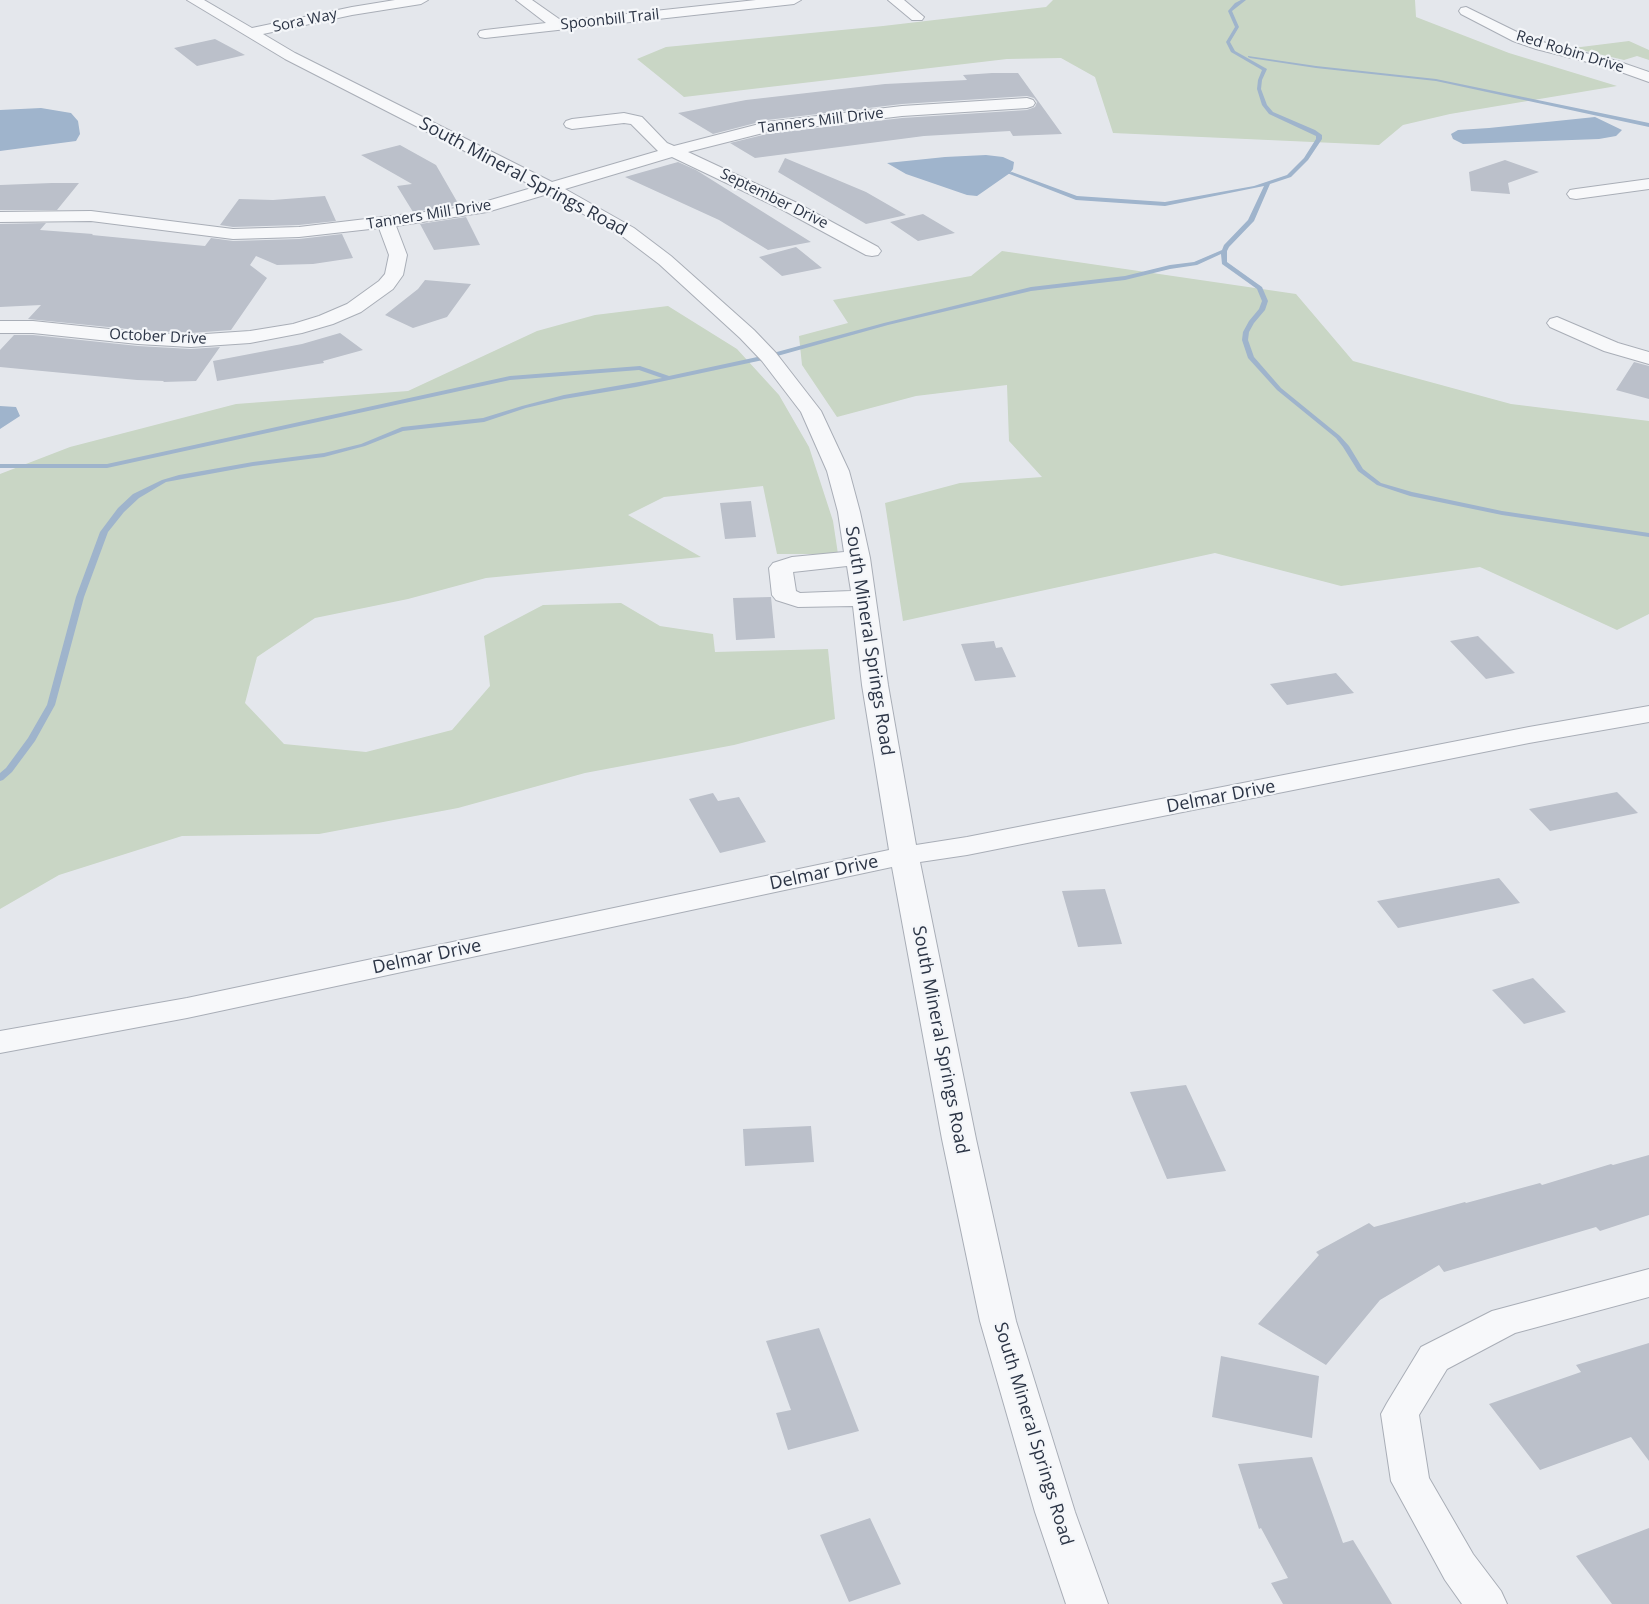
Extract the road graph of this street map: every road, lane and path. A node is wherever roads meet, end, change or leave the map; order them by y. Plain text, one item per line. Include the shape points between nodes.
1 (194, 0) edge
2 (421, 0) edge
3 (523, 0) edge
4 (794, 0) edge
5 (895, 0) edge
6 (1466, 11) dead end
7 (917, 18) dead end
8 (558, 25) junction
9 (249, 33) junction
10 (485, 34) dead end
11 (1649, 77) edge
12 (1027, 103) dead end
13 (572, 124) dead end
14 (674, 151) junction
15 (1649, 184) edge
16 (551, 189) junction
17 (1576, 194) dead end
18 (0, 217) edge
19 (385, 222) junction
20 (872, 251) dead end
21 (1557, 323) dead end
22 (0, 327) edge
23 (1649, 358) edge
24 (858, 558) junction
25 (864, 598) junction
26 (1649, 714) edge
27 (904, 856) junction
28 (0, 1042) edge
29 (1649, 1283) edge
30 (1088, 1604) edge
31 (1486, 1604) edge

1 - 9 street, South Mineral Springs Road
2 - 9 street, Sora Way
3 - 8 street
4 - 8 street, Spoonbill Trail
5 - 7 street
6 - 11 street, Red Robin Drive via 1518,38
8 - 10 street, Spoonbill Trail
9 - 16 street, South Mineral Springs Road
12 - 14 street, Tanners Mill Drive via 902,110 767,127
13 - 14 street, September Drive via 624,118 636,120 661,146
14 - 16 street, Tanners Mill Drive
14 - 20 street, September Drive via 789,206
15 - 17 street
16 - 19 street, Tanners Mill Drive via 487,207
16 - 24 street, South Mineral Springs Road via 649,246 741,328 774,363 811,411 829,448 843,487
18 - 19 street, Tanners Mill Drive via 91,216 233,234 299,232
19 - 22 street, October Drive via 398,255 394,275 386,285 354,308 295,329 250,337 191,341
21 - 23 street via 1611,347
24 - 25 street, South Mineral Springs Road
24 - 25 street via 780,568 784,595 798,600
25 - 27 street, South Mineral Springs Road
26 - 27 street, Delmar Drive
27 - 28 street, Delmar Drive via 196,1006
27 - 30 street, South Mineral Springs Road via 998,1321 1052,1503
29 - 31 street via 1506,1321 1434,1358 1400,1414 1410,1481 1459,1567

